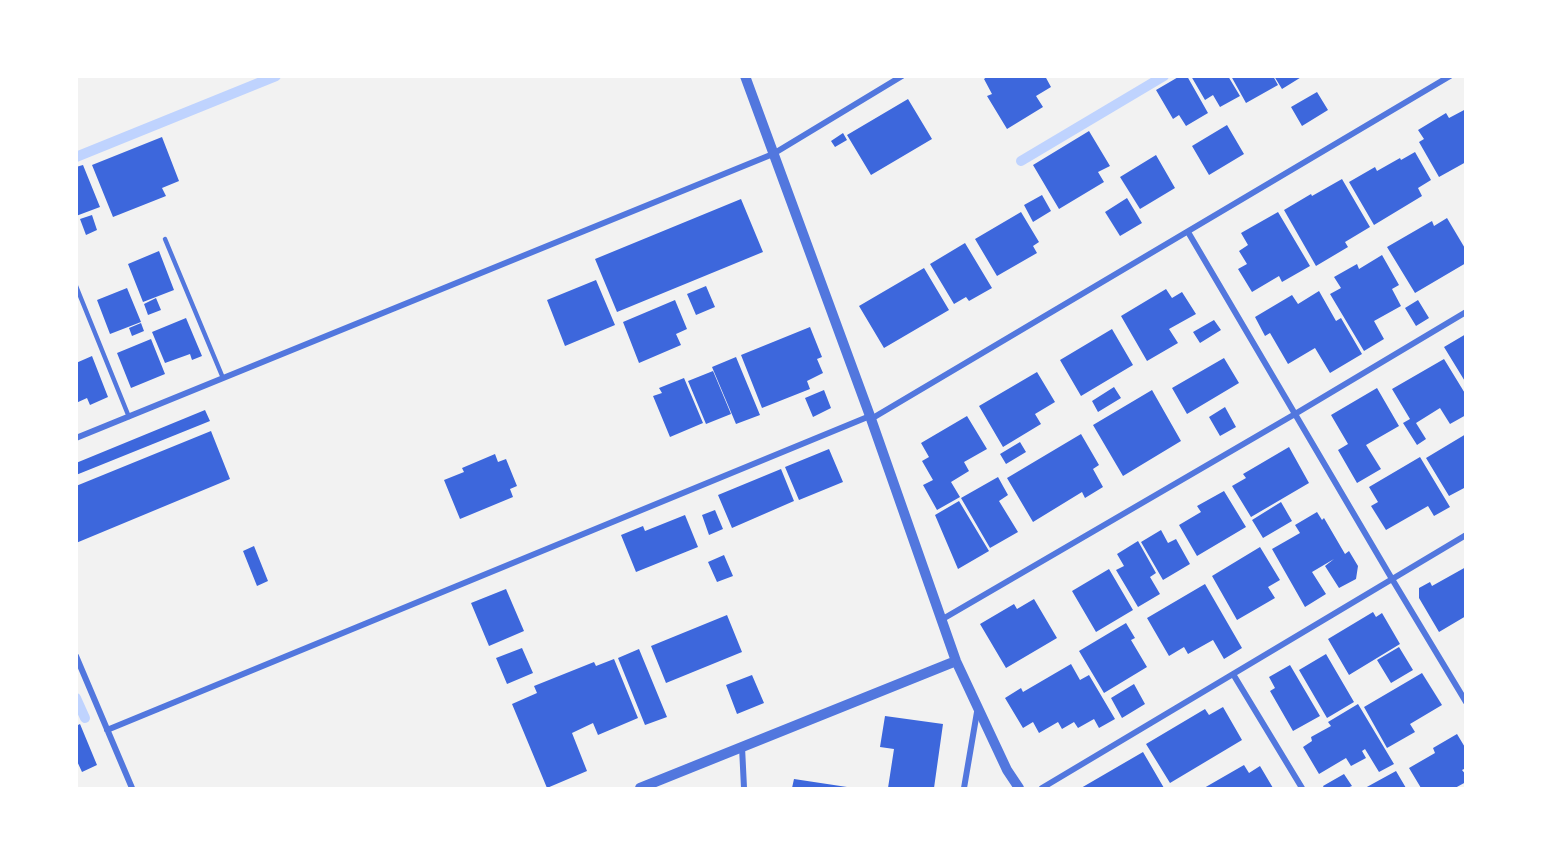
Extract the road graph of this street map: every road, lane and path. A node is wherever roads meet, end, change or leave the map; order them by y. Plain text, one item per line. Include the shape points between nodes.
1 (745, 76) edge
2 (902, 76) edge
3 (1450, 76) edge
4 (773, 154) junction
5 (1188, 232) junction
6 (165, 239) dead end
7 (76, 286) edge
8 (1466, 312) edge
9 (223, 378) junction
10 (1295, 414) junction
11 (129, 417) junction
12 (870, 418) junction
13 (76, 438) edge
14 (1466, 536) edge
15 (1392, 579) junction
16 (941, 620) junction
17 (76, 656) edge
18 (956, 661) junction
19 (1233, 674) junction
20 (1466, 702) edge
21 (978, 708) junction
22 (107, 730) junction
23 (742, 747) junction
24 (132, 789) edge
25 (640, 789) edge
26 (744, 789) edge
27 (964, 789) edge
28 (1019, 789) edge
29 (1042, 789) edge
30 (1302, 789) edge

1 - 4 street
2 - 4 street
3 - 5 street
4 - 9 street
4 - 12 street
5 - 10 street
5 - 12 street
6 - 9 lane
7 - 11 lane
8 - 10 street
9 - 11 street
10 - 15 street
10 - 16 street
11 - 13 street
12 - 16 street
12 - 22 street
14 - 15 street
15 - 19 street
15 - 20 street
16 - 18 street
17 - 22 street
18 - 21 street
18 - 23 street
19 - 29 street
19 - 30 street
21 - 27 street
21 - 28 street via 1006,770
22 - 24 street
23 - 25 street
23 - 26 street

